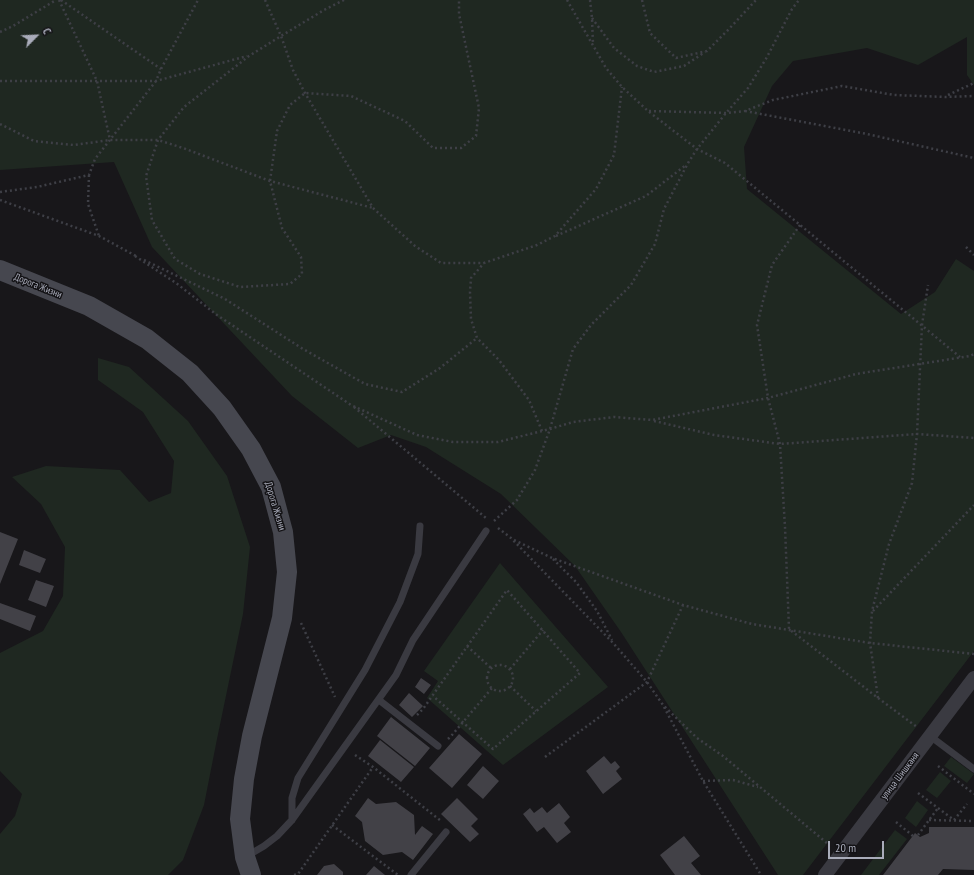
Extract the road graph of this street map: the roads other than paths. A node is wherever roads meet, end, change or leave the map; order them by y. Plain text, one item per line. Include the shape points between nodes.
1 (0, 270) edge
2 (420, 526) dead end
3 (486, 531) road end
4 (974, 678) edge
5 (379, 700) junction
6 (930, 736) junction
7 (438, 746) road end
8 (974, 770) edge
9 (292, 820) junction
10 (446, 832) road end
11 (248, 866) edge
12 (411, 875) edge
13 (826, 875) edge

1 - 11 main road, Дорога Жизни via 88,306 147,339 190,373 222,408 251,449 271,487 283,532 287,572 282,618 252,736 244,779 240,819
2 - 9 lane via 418,554 400,602 365,670 298,778 292,798
3 - 5 lane via 413,640 396,675
4 - 6 street, улица Шишканя
5 - 7 lane
5 - 9 lane
6 - 8 lane
6 - 13 street, улица Шишканя
9 - 11 lane via 264,846
10 - 12 lane

